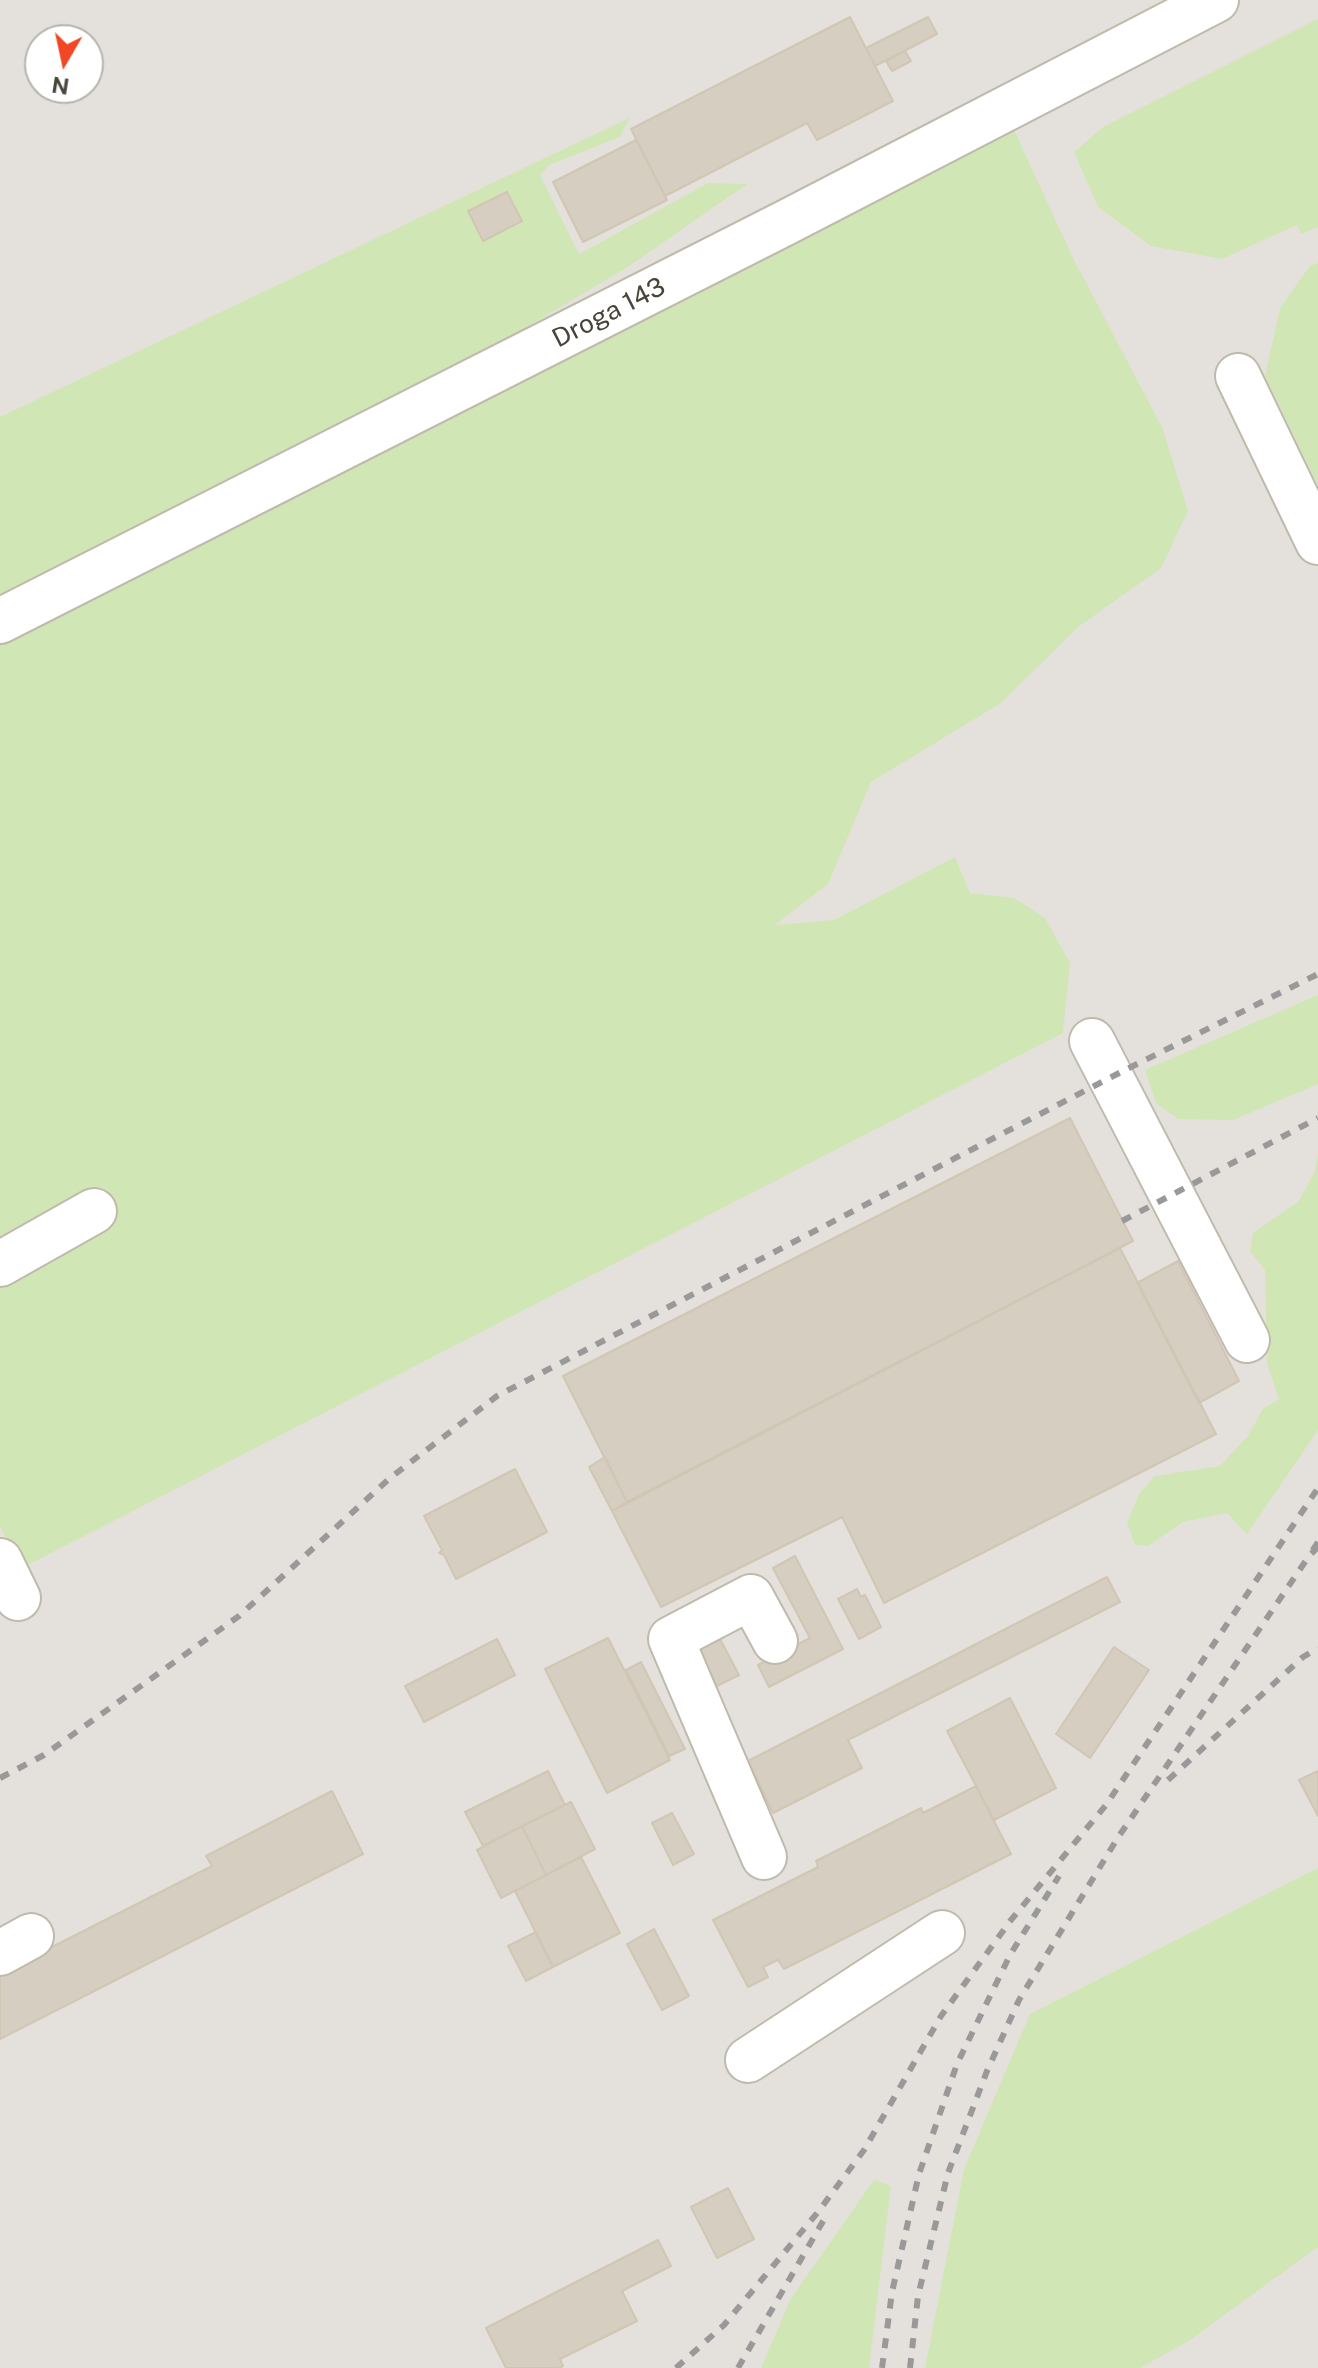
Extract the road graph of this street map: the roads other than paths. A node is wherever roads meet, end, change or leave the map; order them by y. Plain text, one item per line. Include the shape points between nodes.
1 (1216, 0) edge
2 (1238, 376) dead end
3 (1318, 542) edge
4 (0, 621) edge
5 (1092, 1041) dead end
6 (94, 1211) dead end
7 (0, 1264) edge
8 (1247, 1340) dead end
9 (775, 1641) dead end
10 (764, 1857) dead end
11 (942, 1933) dead end
12 (748, 2060) dead end

1 - 4 lane, Droga 143
2 - 3 lane
5 - 8 lane
6 - 7 lane
9 - 10 lane via 751,1597 671,1639
11 - 12 lane

